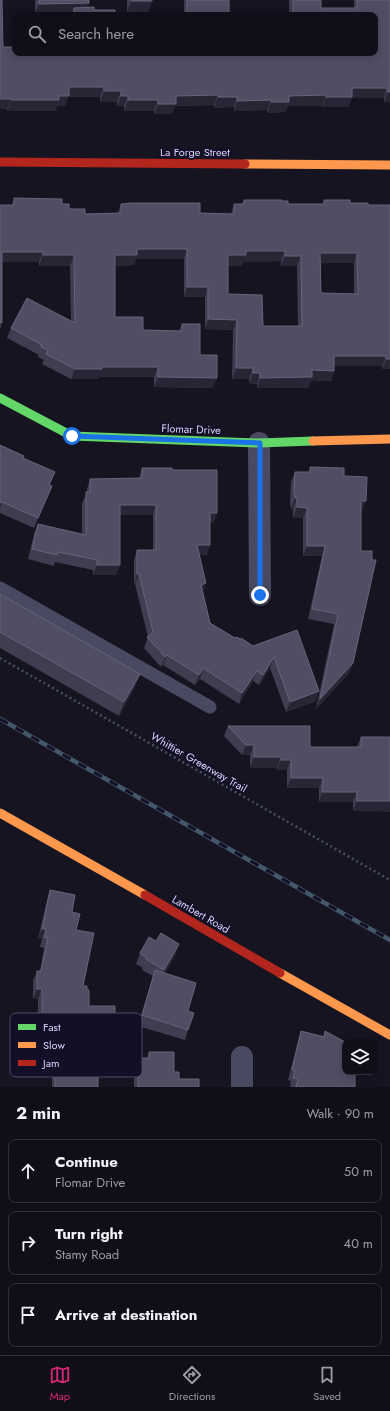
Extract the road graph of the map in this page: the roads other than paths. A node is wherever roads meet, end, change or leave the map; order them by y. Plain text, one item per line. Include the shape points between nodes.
1 (0, 162) edge
2 (390, 165) edge
3 (0, 398) edge
4 (390, 439) edge
5 (260, 443) junction
6 (0, 588) edge
7 (260, 595) dead end
8 (210, 707) dead end
9 (0, 813) edge
10 (390, 1035) edge
11 (242, 1057) dead end
12 (242, 1087) edge

1 - 2 street, La Forge Street
3 - 5 street, Flomar Drive via 72,436
4 - 5 street, Flomar Drive
5 - 7 street
6 - 8 lane
9 - 10 street, Lambert Road
11 - 12 street

